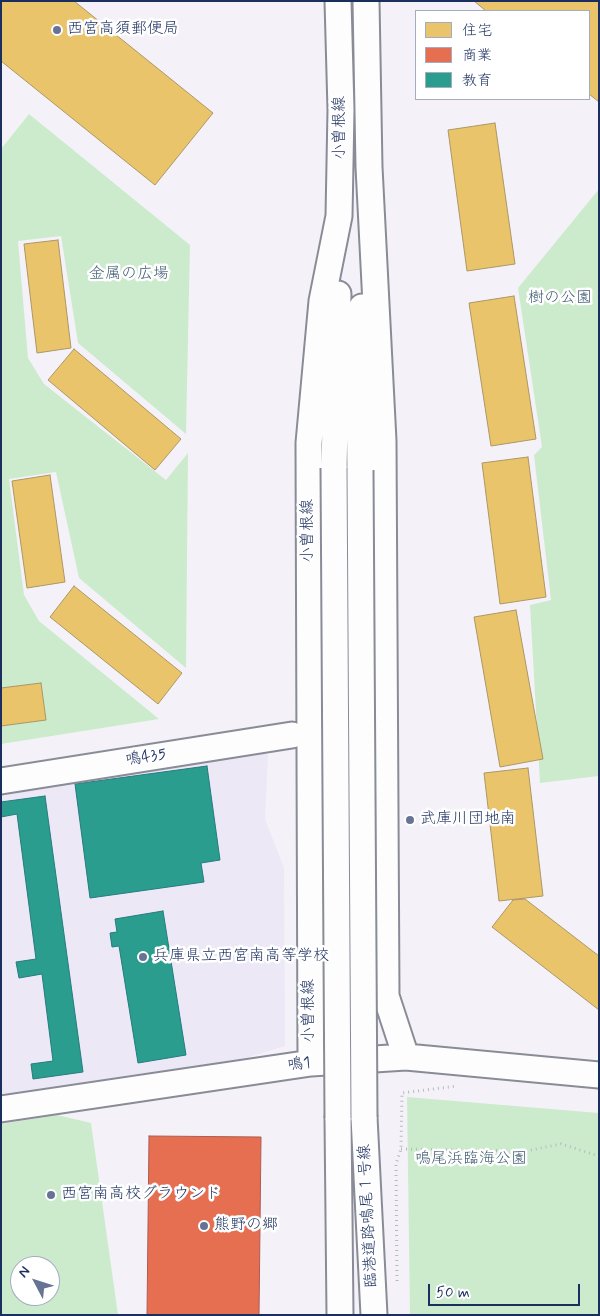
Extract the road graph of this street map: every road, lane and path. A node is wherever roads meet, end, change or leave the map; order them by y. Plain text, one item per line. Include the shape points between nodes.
1 (338, 1) edge
2 (366, 1) edge
3 (369, 168) junction
4 (339, 216) junction
5 (292, 735) dead end
6 (1, 781) edge
7 (406, 1057) junction
8 (310, 1062) junction
9 (465, 1062) junction
10 (599, 1075) edge
11 (1, 1109) edge
12 (401, 1148) junction
13 (599, 1156) edge
14 (397, 1287) dead end
15 (340, 1315) edge
16 (374, 1315) edge

1 - 4 street, 小曽根線 via 342,110
2 - 3 street, 小曽根線
3 - 7 street, 小曽根線 via 383,441 386,996
3 - 16 street, 臨港道路鳴尾１号線, bridge via 359,382 364,1117
4 - 8 street, 小曽根線 via 322,301 309,443
4 - 15 street, 臨港道路鳴尾１号線, bridge via 334,468
5 - 6 street, 鳴435
7 - 8 street, 鳴1
7 - 9 street, 鳴1
8 - 11 street, 鳴1
9 - 10 street, 鳴1
9 - 12 path via 464,1085 402,1093
12 - 13 path via 526,1151 561,1144
12 - 14 path via 396,1164

